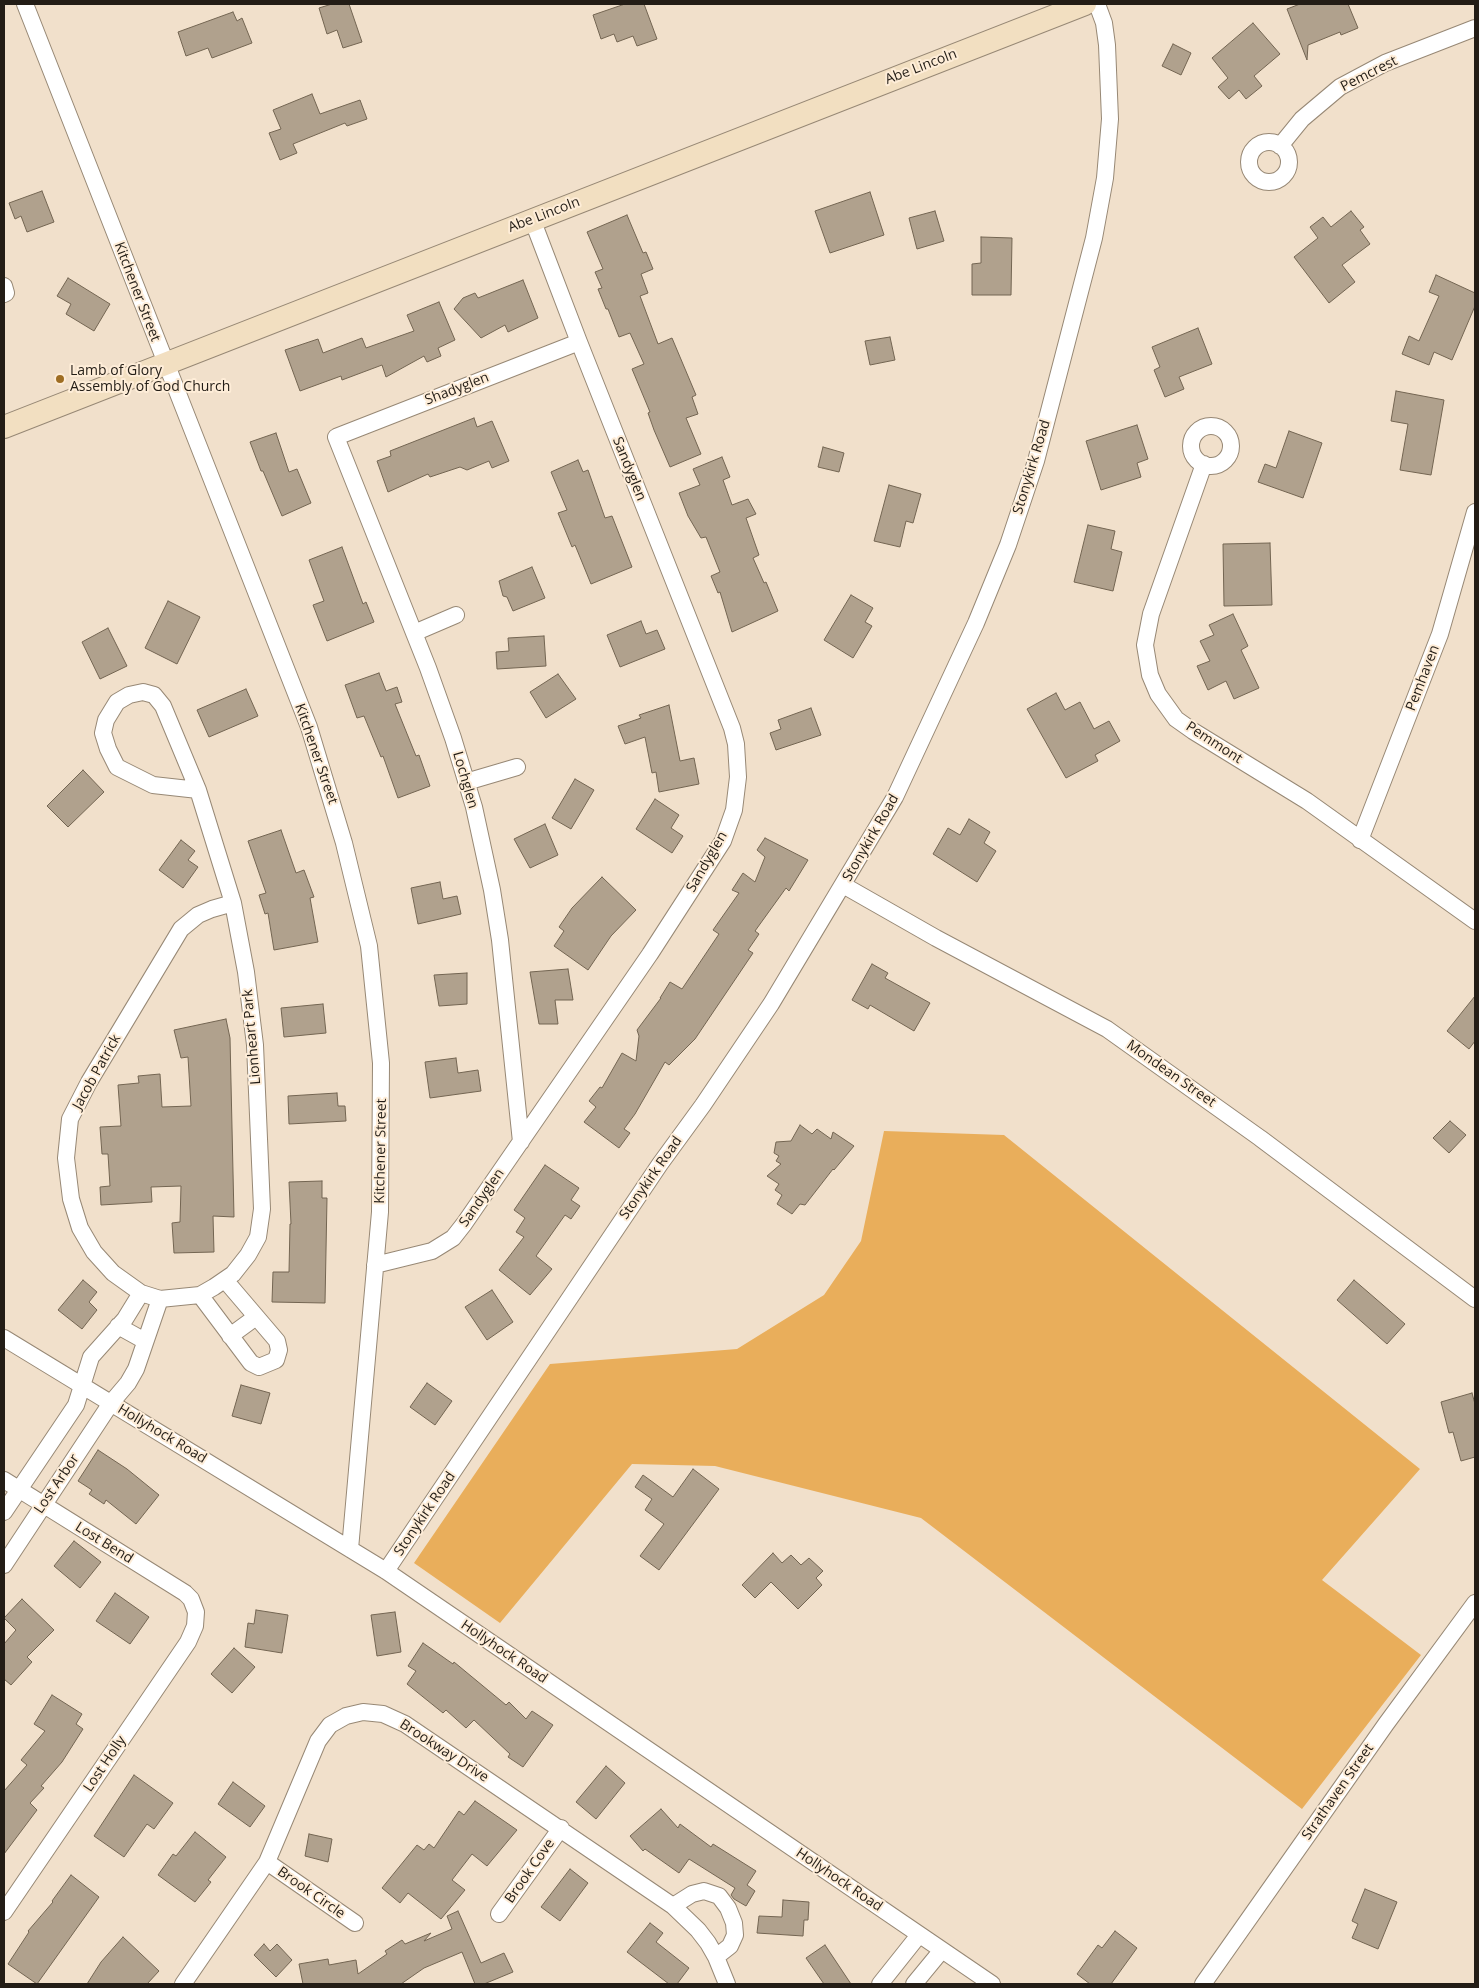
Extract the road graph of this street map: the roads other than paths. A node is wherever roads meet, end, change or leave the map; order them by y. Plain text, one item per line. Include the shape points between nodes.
1 (25, 4) edge
2 (1085, 4) edge
3 (1097, 4) edge
4 (1475, 28) edge
5 (1280, 146) dead end
6 (532, 219) junction
7 (578, 342) junction
8 (165, 363) junction
9 (4, 427) edge
10 (336, 437) joint
11 (1204, 464) dead end
12 (1475, 512) edge
13 (456, 615) dead end
14 (414, 633) junction
15 (517, 767) dead end
16 (466, 782) junction
17 (198, 790) junction
18 (1360, 840) junction
19 (843, 885) junction
20 (233, 903) junction
21 (1475, 921) edge
22 (521, 1142) junction
23 (375, 1265) junction
24 (226, 1280) junction
25 (141, 1293) junction
26 (200, 1295) junction
27 (160, 1298) junction
28 (1475, 1299) edge
29 (256, 1317) junction
30 (118, 1326) junction
31 (230, 1336) junction
32 (4, 1338) edge
33 (145, 1341) junction
34 (81, 1385) junction
35 (111, 1403) junction
36 (4, 1480) edge
37 (18, 1489) junction
38 (43, 1505) junction
39 (4, 1512) edge
40 (350, 1549) junction
41 (4, 1565) edge
42 (386, 1571) junction
43 (1475, 1603) edge
44 (196, 1612) joint
45 (561, 1828) junction
46 (267, 1862) junction
47 (673, 1906) junction
48 (4, 1912) edge
49 (500, 1914) dead end
50 (355, 1923) dead end
51 (919, 1935) junction
52 (942, 1950) junction
53 (716, 1958) junction
54 (183, 1984) edge
55 (727, 1984) edge
56 (880, 1984) edge
57 (914, 1984) edge
58 (992, 1984) edge
59 (1204, 1984) edge

1 - 8 street, Kitchener Street
2 - 6 street, Abe Lincoln
3 - 19 street, Stonykirk Road via 1105,30 1110,81 1105,178 1094,238 1036,461 1008,544 976,623 895,797
4 - 5 street, Pemcrest via 1385,63 1340,87 1302,119
6 - 7 street, Sandyglen
6 - 8 street, Abe Lincoln
7 - 10 street, Shadyglen
7 - 22 street, Sandyglen via 727,712 736,744 738,777 734,810 723,841
8 - 9 street, Abe Lincoln
8 - 23 street, Kitchener Street via 308,727 344,843 369,946 381,1063 380,1212
10 - 14 street, Lochglen
11 - 18 street, Pemmont via 1151,614 1146,645 1150,675 1158,694 1176,719 1307,801
12 - 18 street, Pemhaven via 1440,634
13 - 14 street
14 - 16 street, Lochglen
15 - 16 street
16 - 22 street, Lochglen via 474,807 498,930
17 - 17 street, Lionheart Park via 153,785 117,767 103,733 106,720 117,702 143,692 154,695 163,706
17 - 20 street, Lionheart Park
18 - 21 street, Pemmont
19 - 28 street, Mondean Street via 1107,1029 1260,1138
19 - 42 street, Stonykirk Road via 771,1004
20 - 24 street, Lionheart Park via 255,1045 262,1209 258,1237 248,1255
20 - 25 street, Jacob Patrick via 198,915 181,930 70,1119 66,1158 71,1199 80,1228 94,1252 113,1273
22 - 23 street, Sandyglen via 453,1238 432,1251
23 - 40 street, Kitchener Street
24 - 26 street, Lionheart Park
24 - 29 street
25 - 27 street, Jacob Patrick
25 - 30 street
26 - 27 street, Lionheart Park
26 - 31 street
27 - 33 street
29 - 31 street
29 - 31 street via 276,1341 279,1350 276,1360 259,1367 251,1363
30 - 33 street
30 - 34 street via 92,1357
32 - 34 street, Hollyhock Road
33 - 35 street via 136,1369
34 - 35 street, Hollyhock Road
34 - 37 street via 76,1405
35 - 38 street, Lost Arbor
35 - 40 street, Hollyhock Road
36 - 37 street, Lost Bend
37 - 38 street, Lost Bend
37 - 39 street
38 - 41 street, Lost Arbor
38 - 44 street, Lost Bend via 185,1593
40 - 42 street, Hollyhock Road
42 - 51 street, Hollyhock Road
43 - 59 street, Strathaven Street via 1381,1730
44 - 48 street, Lost Holly via 195,1626 188,1642
45 - 46 street, Brookway Drive via 405,1724 383,1714 363,1712 346,1716 330,1725 318,1741
45 - 47 street, Brookway Drive
45 - 49 street, Brook Cove
46 - 50 street, Brook Circle
46 - 54 street, Brookway Drive
47 - 53 street, Brookway Drive via 698,1930
47 - 53 street via 692,1894 704,1891 719,1896 728,1908 735,1935 730,1946
51 - 52 street, Hollyhock Road
51 - 56 street
52 - 57 street
52 - 58 street, Hollyhock Road
53 - 55 street, Brookway Drive

